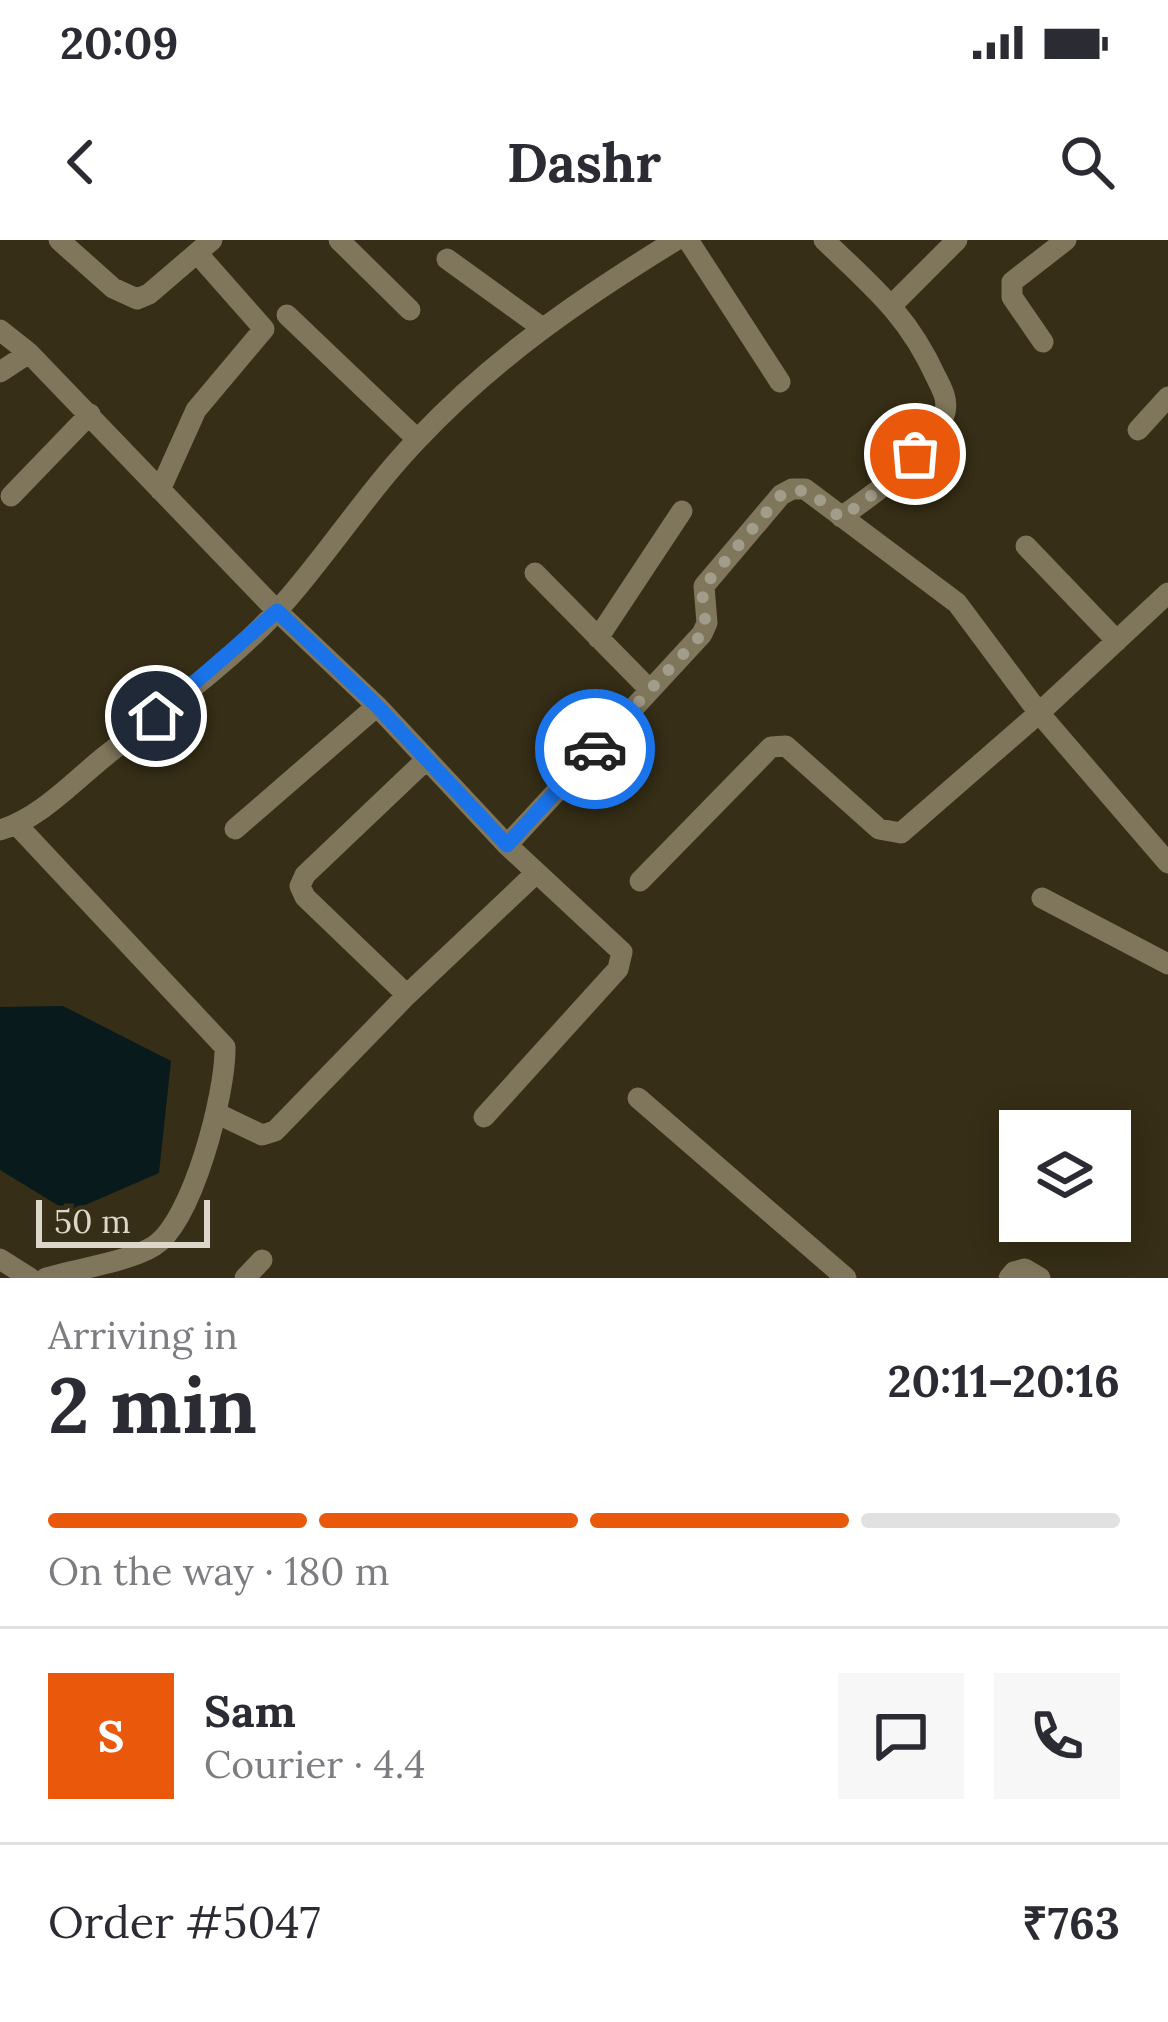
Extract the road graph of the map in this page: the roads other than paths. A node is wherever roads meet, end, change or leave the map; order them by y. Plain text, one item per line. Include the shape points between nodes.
1 (59, 240) edge
2 (339, 240) edge
3 (676, 240) edge
4 (688, 240) edge
5 (824, 240) edge
6 (958, 240) edge
7 (1066, 240) edge
8 (204, 246) edge
9 (447, 259) dead end
10 (892, 305) junction
11 (410, 310) dead end
12 (287, 315) dead end
13 (541, 327) junction
14 (0, 330) edge
15 (1043, 342) dead end
16 (29, 353) junction
17 (0, 372) edge
18 (779, 382) dead end
19 (1168, 397) edge
20 (90, 414) junction
21 (1138, 430) dead end
22 (417, 439) junction
23 (160, 490) junction
24 (11, 496) dead end
25 (682, 511) dead end
26 (841, 518) junction
27 (1026, 546) dead end
28 (535, 573) dead end
29 (1168, 593) edge
30 (277, 611) junction
31 (598, 638) junction
32 (1117, 641) junction
33 (650, 690) junction
34 (377, 706) junction
35 (1040, 713) junction
36 (428, 759) junction
37 (9, 827) edge
38 (235, 829) dead end
39 (507, 845) junction
40 (1168, 863) edge
41 (536, 872) junction
42 (640, 881) dead end
43 (1042, 898) dead end
44 (1168, 964) edge
45 (407, 995) junction
46 (638, 1098) dead end
47 (216, 1113) junction
48 (484, 1117) dead end
49 (0, 1258) edge
50 (262, 1260) dead end
51 (30, 1278) edge
52 (46, 1278) edge
53 (245, 1278) edge
54 (846, 1278) edge
55 (1009, 1278) edge
56 (1040, 1278) edge

1 - 8 street via 137,299
2 - 11 street
3 - 13 street
4 - 18 street
5 - 10 street
6 - 10 street
7 - 15 street via 1012,282 1012,296
8 - 23 street via 264,328 196,410
9 - 13 street
10 - 26 street via 918,338 946,399 944,416 902,473
12 - 22 street
13 - 22 street
14 - 16 street
16 - 17 street
16 - 20 street
19 - 21 street
20 - 23 street
20 - 24 street
22 - 30 street
23 - 30 street
25 - 31 street
26 - 33 street via 805,489 781,495 704,586 702,634
26 - 35 street via 957,603
27 - 32 street
28 - 31 street
29 - 32 street
30 - 34 street
30 - 37 street
31 - 33 street
32 - 35 street
33 - 39 street
34 - 36 street
34 - 38 street
35 - 40 street
35 - 42 street via 901,833 879,829 786,746 771,747
36 - 39 street
36 - 45 street via 300,886
37 - 47 street via 221,1040
39 - 41 street
41 - 45 street
41 - 48 street via 616,944 622,960
43 - 44 street
45 - 47 street via 275,1131 262,1135
46 - 54 street
47 - 52 street via 192,1186 156,1244
49 - 51 street
50 - 53 street
55 - 56 street via 1025,1269

